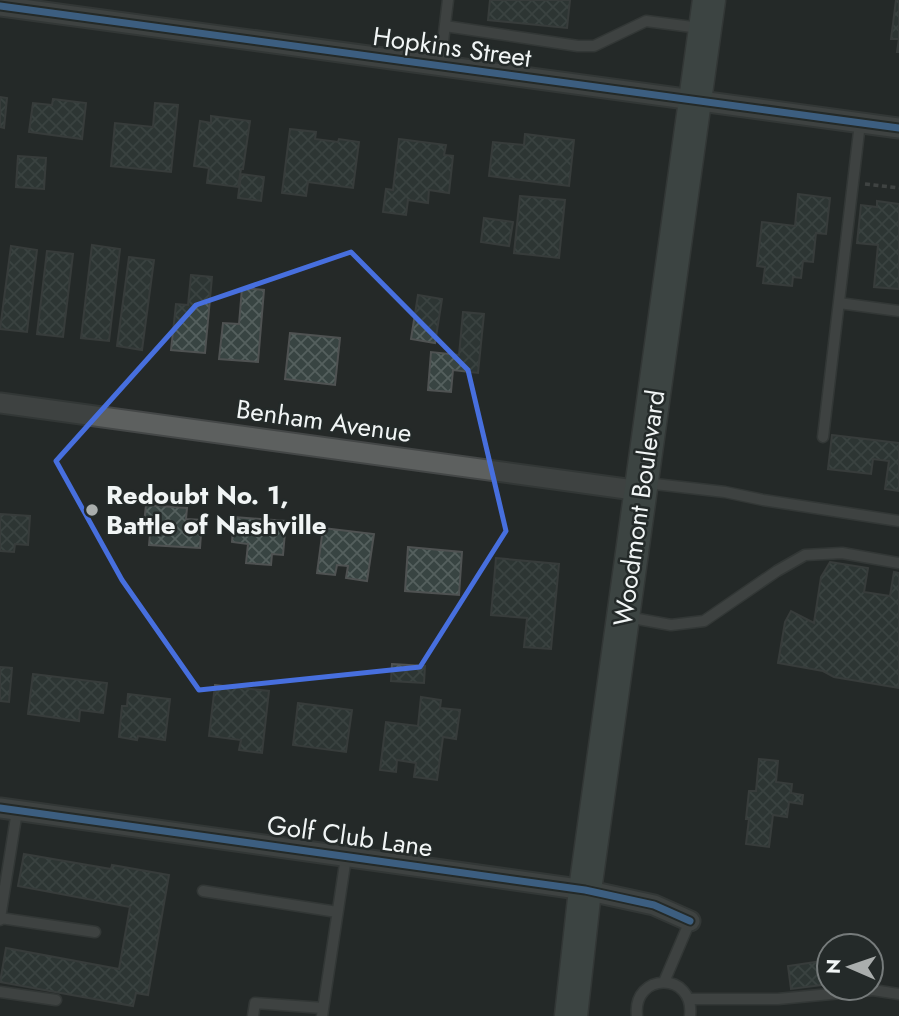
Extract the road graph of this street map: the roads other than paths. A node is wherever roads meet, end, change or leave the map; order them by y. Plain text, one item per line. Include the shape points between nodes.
1 (448, 0) edge
2 (0, 6) edge
3 (707, 14) edge
4 (445, 26) junction
5 (440, 66) junction
6 (696, 101) junction
7 (860, 123) junction
8 (899, 128) edge
9 (839, 303) junction
10 (899, 312) edge
11 (0, 403) edge
12 (823, 437) dead end
13 (641, 487) junction
14 (899, 522) edge
15 (899, 564) edge
16 (623, 616) junction
17 (8, 810) edge
18 (346, 857) junction
19 (585, 890) junction
20 (203, 891) dead end
21 (337, 912) junction
22 (0, 919) edge
23 (690, 921) joint
24 (95, 932) dead end
25 (664, 982) junction
26 (0, 992) edge
27 (899, 994) edge
28 (689, 999) junction
29 (56, 1000) dead end
30 (323, 1012) edge
31 (253, 1016) edge
32 (571, 1016) edge
33 (637, 1016) edge
34 (690, 1016) edge

1 - 4 lane
2 - 5 street, Hopkins Street
3 - 4 lane via 646,21 594,46
3 - 6 main road, Woodmont Boulevard
4 - 5 lane
5 - 6 street, Hopkins Street
6 - 7 street, Hopkins Street
6 - 13 main road, Woodmont Boulevard
7 - 8 street, Hopkins Street
7 - 9 lane
9 - 10 lane
9 - 12 lane
11 - 13 street, Benham Avenue
13 - 14 lane via 725,492
13 - 16 main road, Woodmont Boulevard
15 - 16 lane via 842,553 805,555 704,621 671,625
16 - 19 main road, Woodmont Boulevard
17 - 18 street, Golf Club Lane
17 - 22 lane
18 - 19 street, Golf Club Lane
18 - 21 lane
19 - 23 street, Golf Club Lane via 653,905
19 - 32 main road, Woodmont Boulevard
20 - 21 lane
21 - 30 lane
22 - 24 lane
23 - 25 lane
25 - 28 lane via 679,987
25 - 33 lane via 642,993
26 - 29 lane
27 - 28 lane via 873,990 778,999
28 - 34 lane
30 - 31 lane via 255,1003

